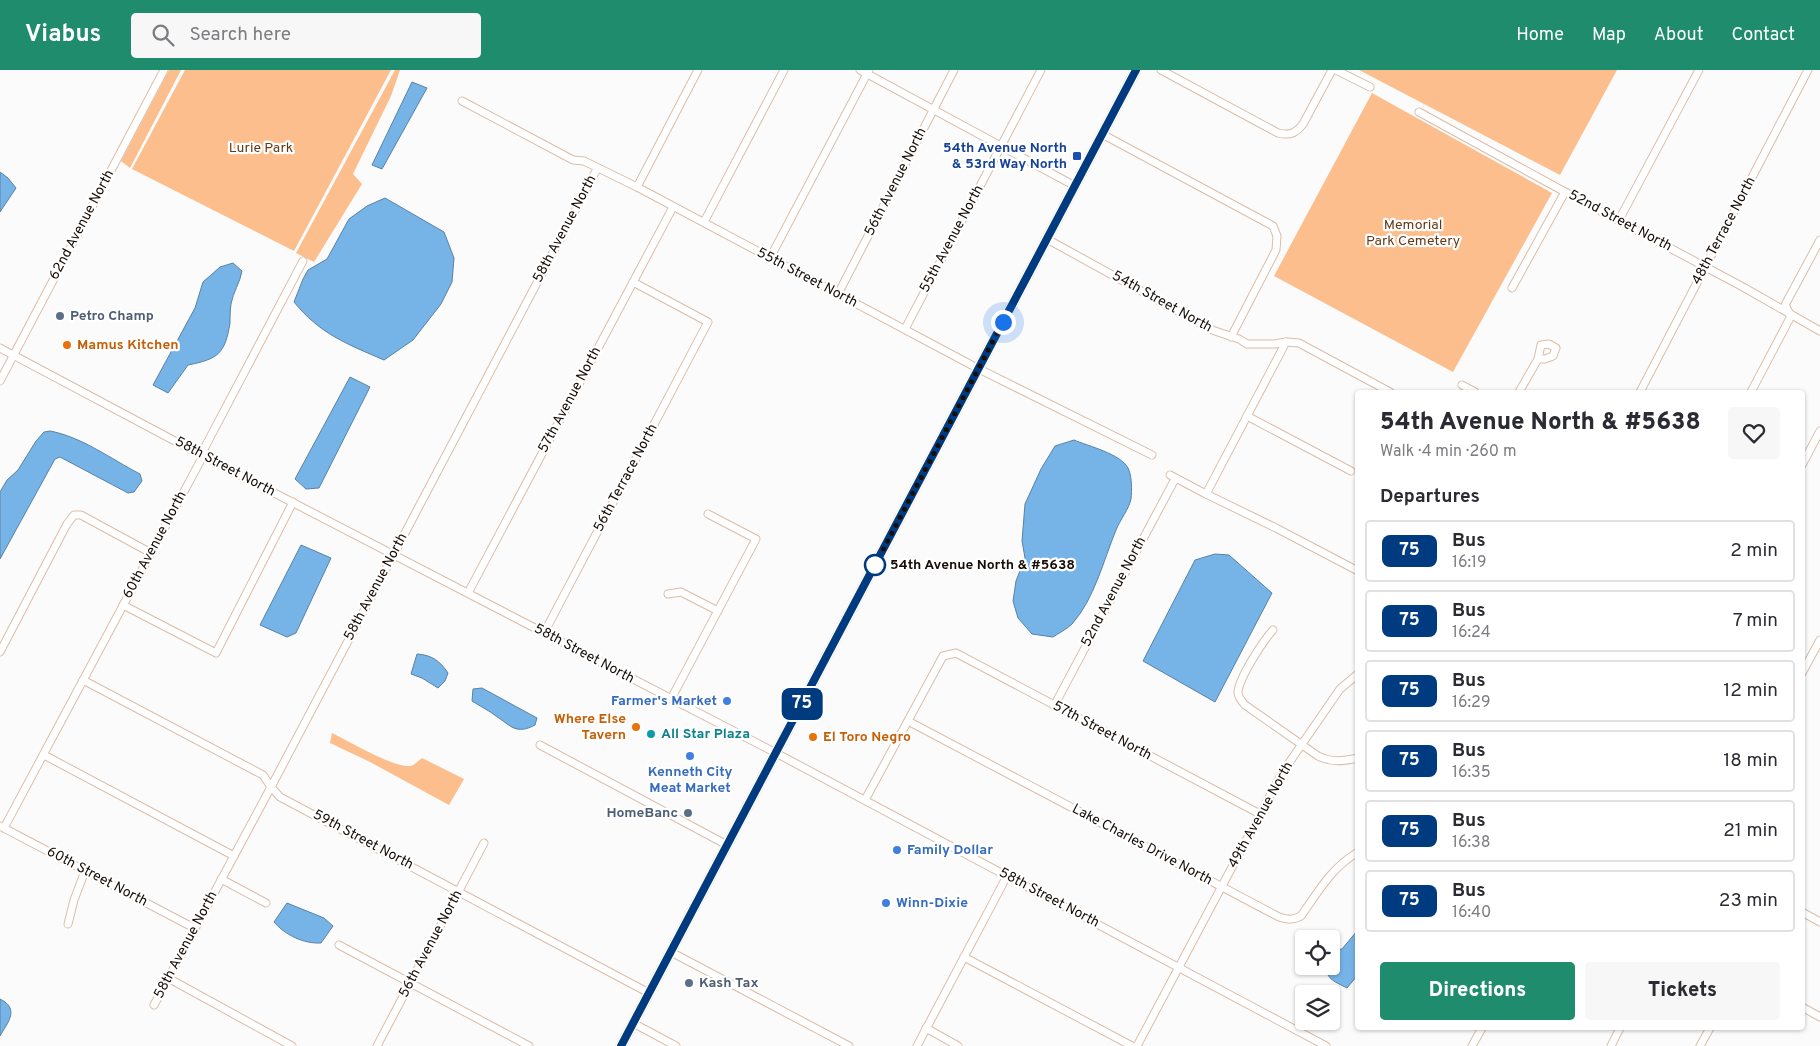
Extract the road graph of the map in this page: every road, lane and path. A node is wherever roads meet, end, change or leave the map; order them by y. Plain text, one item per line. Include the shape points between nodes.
1 (164, 70) edge
2 (698, 70) edge
3 (784, 70) edge
4 (860, 70) edge
5 (954, 70) edge
6 (1041, 70) edge
7 (1136, 70) edge
8 (1161, 70) edge
9 (1332, 70) edge
10 (1336, 70) edge
11 (1699, 70) edge
12 (1808, 70) edge
13 (868, 72) edge
14 (1370, 87) dead end
15 (462, 101) dead end
16 (933, 109) junction
17 (1419, 112) dead end
18 (1102, 134) junction
19 (1001, 146) junction
20 (597, 169) junction
21 (1075, 186) junction
22 (637, 187) junction
23 (1565, 192) junction
24 (672, 207) junction
25 (1619, 220) junction
26 (704, 222) junction
27 (1047, 239) junction
28 (1820, 240) edge
29 (770, 258) junction
30 (303, 261) dead end
31 (1705, 267) junction
32 (633, 282) junction
33 (1512, 288) dead end
34 (838, 294) junction
35 (1791, 316) junction
36 (905, 329) junction
37 (1820, 331) edge
38 (1231, 337) junction
39 (1286, 342) junction
40 (0, 348) edge
41 (13, 355) junction
42 (1538, 359) dead end
43 (978, 369) junction
44 (0, 380) edge
45 (1462, 385) dead end
46 (1386, 390) edge
47 (1471, 390) edge
48 (1520, 390) edge
49 (1641, 390) edge
50 (1752, 390) edge
51 (1247, 416) junction
52 (1820, 431) edge
53 (1152, 455) dead end
54 (203, 456) junction
55 (1805, 458) edge
56 (1351, 471) dead end
57 (1206, 494) junction
58 (293, 502) junction
59 (708, 514) dead end
60 (151, 553) junction
61 (393, 554) junction
62 (1355, 569) edge
63 (468, 594) junction
64 (668, 594) dead end
65 (123, 605) junction
66 (718, 611) junction
67 (1273, 630) dead end
68 (544, 633) junction
69 (1820, 640) edge
70 (0, 652) edge
71 (1805, 668) edge
72 (1355, 676) edge
73 (83, 680) junction
74 (671, 699) junction
75 (1054, 706) junction
76 (908, 721) junction
77 (1302, 744) junction
78 (540, 745) dead end
79 (776, 753) junction
80 (44, 755) junction
81 (1355, 759) edge
82 (271, 787) junction
83 (865, 800) junction
84 (1260, 814) junction
85 (2, 827) edge
86 (484, 843) dead end
87 (727, 846) junction
88 (1355, 854) edge
89 (234, 856) junction
90 (86, 871) junction
91 (1007, 876) junction
92 (221, 879) junction
93 (1222, 887) junction
94 (459, 891) junction
95 (266, 903) dead end
96 (1805, 914) edge
97 (1820, 922) edge
98 (68, 924) dead end
99 (194, 928) junction
100 (339, 945) dead end
101 (671, 952) junction
102 (964, 957) junction
103 (1178, 967) junction
104 (168, 978) junction
105 (410, 984) junction
106 (649, 993) junction
107 (154, 1005) dead end
108 (1805, 1009) edge
109 (1820, 1017) edge
110 (633, 1023) junction
111 (926, 1028) junction
112 (1481, 1030) edge
113 (1619, 1030) edge
114 (1709, 1030) edge
115 (292, 1046) edge
116 (377, 1046) edge
117 (529, 1046) edge
118 (621, 1046) edge
119 (676, 1046) edge
120 (849, 1046) edge
121 (917, 1046) edge
122 (958, 1046) edge
123 (1132, 1046) edge
124 (1137, 1046) edge
125 (1326, 1046) edge
126 (1472, 1046) edge
127 (1611, 1046) edge
128 (1700, 1046) edge

1 - 41 street, 62nd Avenue North
2 - 22 street
3 - 26 street
4 - 13 street
5 - 16 street, 56th Avenue North
6 - 19 street, 55th Avenue North
7 - 18 main road
8 - 9 street via 1287,135 1303,124
10 - 14 street
11 - 25 street
12 - 31 street, 48th Terrace North
13 - 16 street
13 - 29 street
15 - 20 street, 55th Street North via 573,160 584,161
16 - 19 street
16 - 34 street, 56th Avenue North
17 - 23 street, 52nd Street North
18 - 21 main road
18 - 38 street via 1273,226 1278,236 1276,250
19 - 21 street
19 - 36 street, 55th Avenue North
20 - 22 street, 55th Street North
20 - 61 street, 58th Avenue North
21 - 27 main road
22 - 24 street, 55th Street North
23 - 25 street, 52nd Street North
23 - 33 street
24 - 26 street, 55th Street North
24 - 32 street, 57th Avenue North
25 - 31 street, 52nd Street North
26 - 29 street, 55th Street North
27 - 38 street, 54th Street North via 1212,330
27 - 43 main road
28 - 35 street via 1785,305
29 - 34 street, 55th Street North
30 - 54 street, 60th Avenue North via 205,446
31 - 35 street, 52nd Street North
31 - 49 street, 48th Terrace North
32 - 63 street, 57th Avenue North
32 - 68 street, 56th Terrace North via 708,322
34 - 36 street, 55th Street North
35 - 37 street, 52nd Street North
35 - 50 street
36 - 43 street, 55th Street North
38 - 39 street, 54th Street North via 1247,344
39 - 46 street, 54th Street North via 1299,343
39 - 51 street
40 - 41 street, 58th Street North
41 - 44 street, 62nd Avenue North
41 - 54 street, 58th Street North
42 - 48 street
43 - 53 street, 55th Street North
43 - 79 main road
45 - 47 street
51 - 56 street
51 - 57 street
52 - 55 street
54 - 58 street, 58th Street North
54 - 60 street, 60th Avenue North
57 - 62 street
57 - 75 street, 52nd Avenue North via 1172,477
58 - 61 street, 58th Street North
58 - 65 street via 216,653
59 - 66 street via 756,539
60 - 65 street, 60th Avenue North
60 - 70 street via 82,515 74,515
61 - 63 street, 58th Street North
61 - 82 street, 58th Avenue North
63 - 68 street, 58th Street North
64 - 66 street via 681,592
65 - 73 street, 60th Avenue North
66 - 74 street
67 - 77 street via 1241,682 1239,698
68 - 74 street, 58th Street North
69 - 71 street
72 - 77 street, 49th Avenue North via 1340,689
73 - 80 street, 60th Avenue North
73 - 82 street, 59th Street North via 263,775
74 - 79 street, 58th Street North
75 - 76 street, 57th Street North via 956,653 943,656
75 - 84 street, 57th Street North
76 - 83 street
76 - 93 street, Lake Charles Drive North
77 - 81 street via 1328,761
77 - 84 street, 49th Avenue North
78 - 87 street
79 - 83 street, 58th Street North
79 - 87 main road
80 - 85 street, 60th Avenue North
80 - 89 street
82 - 89 street, 58th Avenue North
82 - 94 street, 59th Street North via 280,797
83 - 91 street, 58th Street North
84 - 93 street, 49th Avenue North
85 - 90 street, 60th Street North
86 - 94 street, 56th Avenue North
87 - 101 main road
88 - 93 street, Lake Charles Drive North via 1330,875 1295,920 1279,917
89 - 92 street, 58th Avenue North
90 - 98 street
90 - 99 street, 60th Street North
91 - 102 street
91 - 103 street, 58th Street North
92 - 95 street
92 - 99 street, 58th Avenue North
93 - 103 street, 49th Avenue North
94 - 105 street, 56th Avenue North
94 - 106 street, 59th Street North
96 - 97 street
99 - 104 street, 58th Avenue North
100 - 105 street
101 - 106 main road
101 - 120 street
102 - 111 street
102 - 123 street
103 - 124 street, 49th Avenue North
103 - 125 street, 58th Street North
104 - 107 street, 58th Avenue North
104 - 115 street
105 - 116 street, 56th Avenue North
105 - 117 street
106 - 110 main road
108 - 109 street
110 - 118 main road
110 - 119 street
111 - 121 street
111 - 122 street
112 - 126 street
113 - 127 street
114 - 128 street

